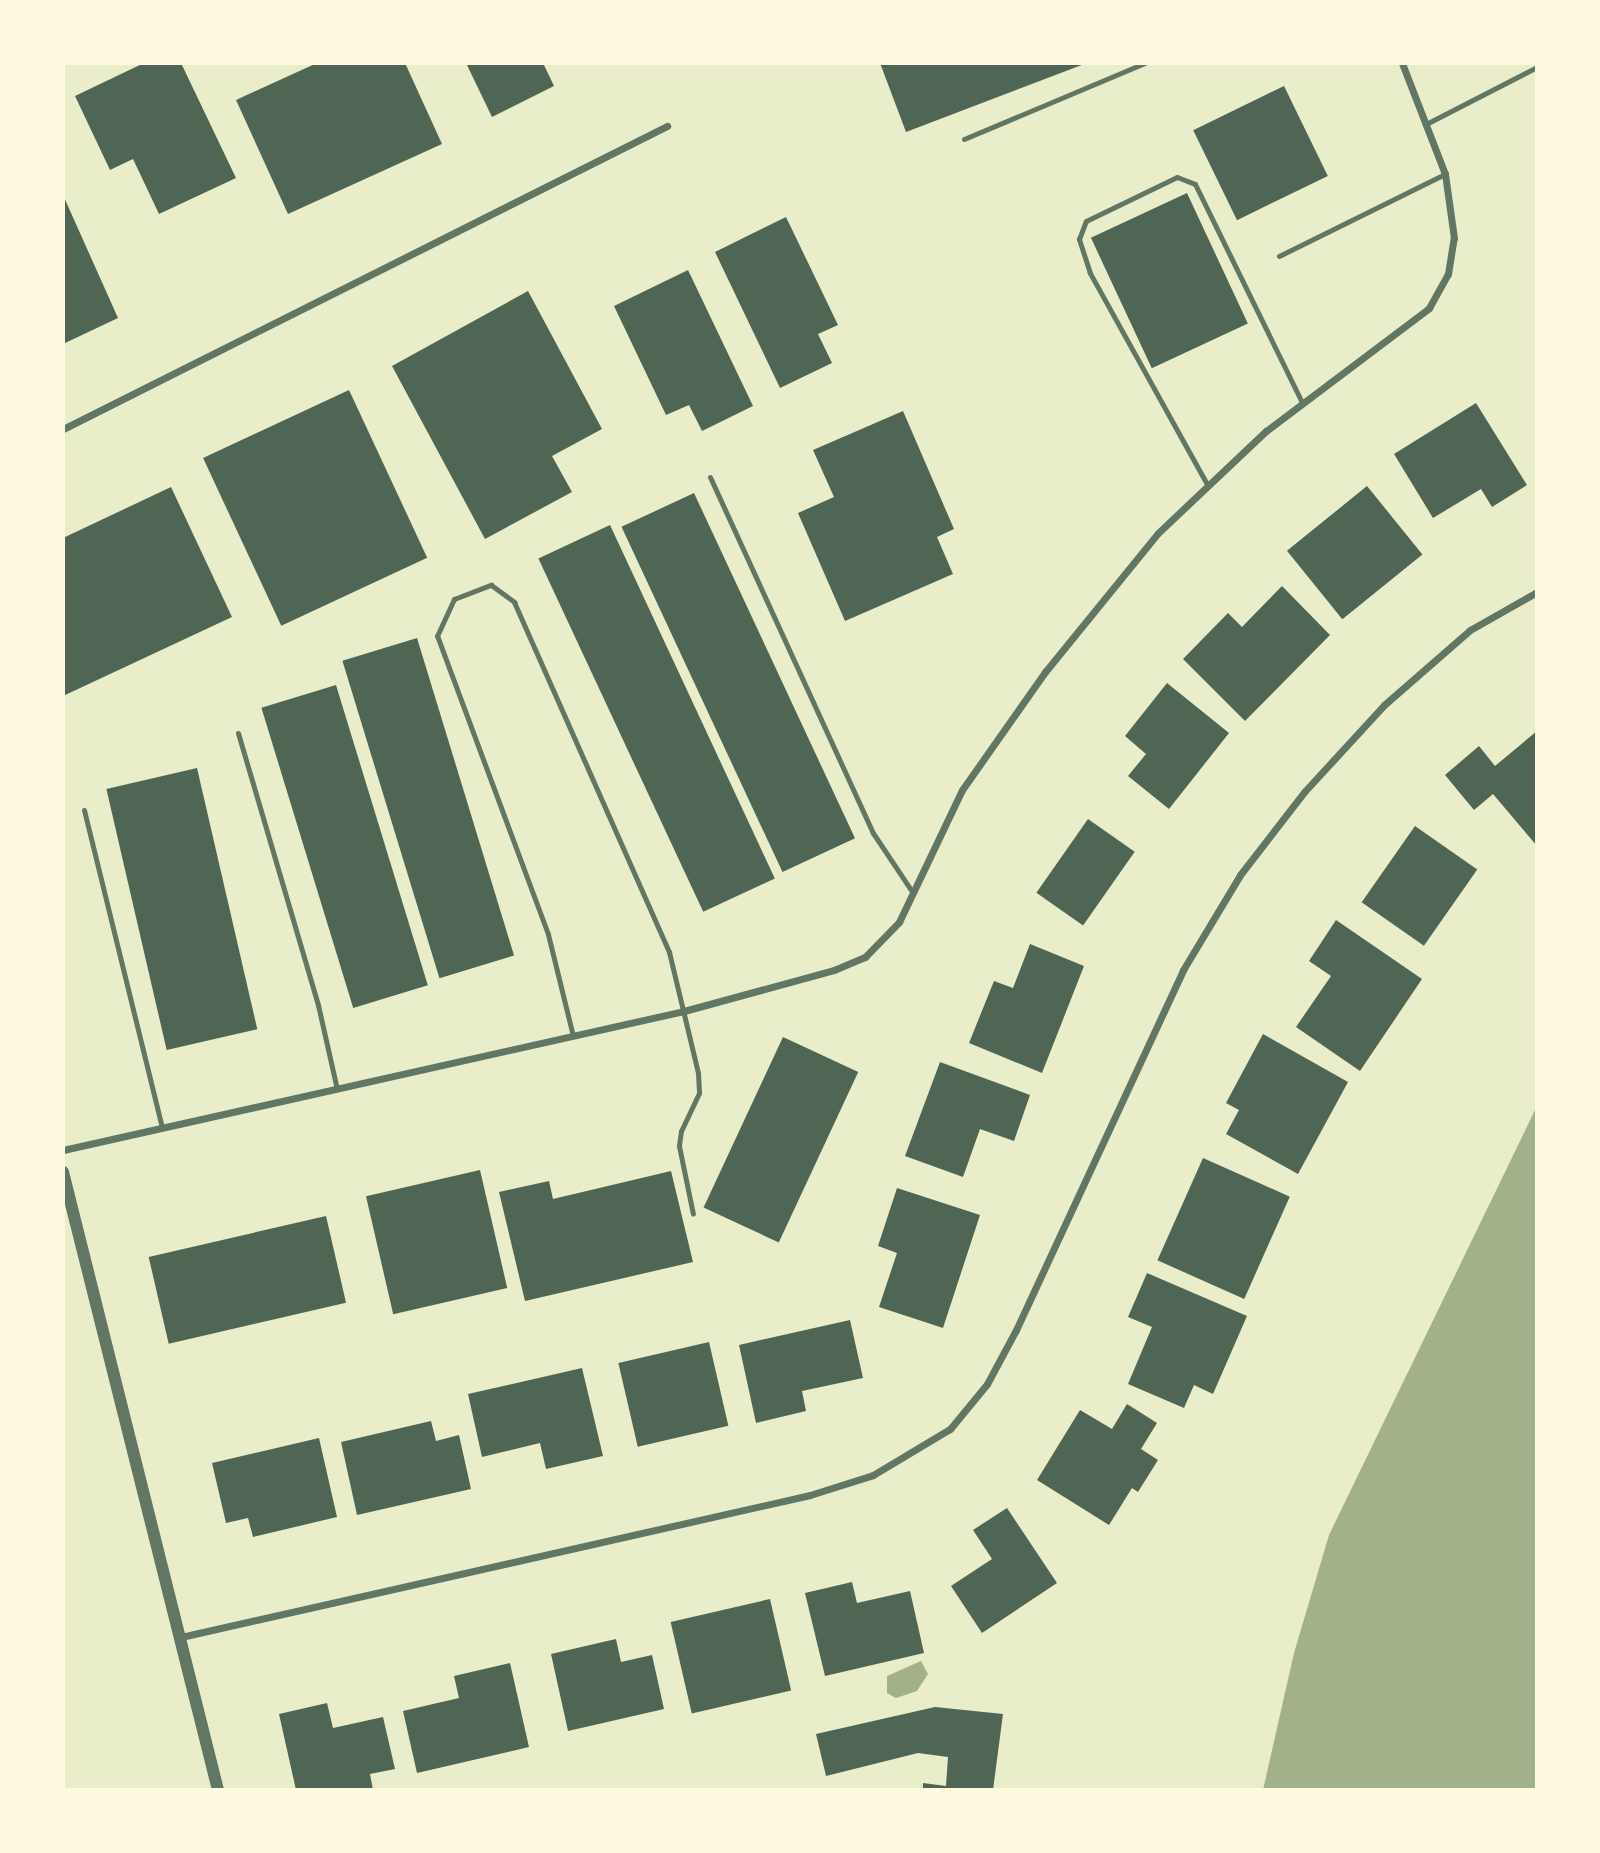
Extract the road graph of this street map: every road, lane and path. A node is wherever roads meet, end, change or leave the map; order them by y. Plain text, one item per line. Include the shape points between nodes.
1 (1145, 63) edge
2 (1402, 63) edge
3 (1537, 67) edge
4 (1426, 124) junction
5 (667, 126) dead end
6 (964, 139) dead end
7 (1445, 174) junction
8 (1279, 256) dead end
9 (1303, 404) junction
10 (63, 429) edge
11 (710, 477) dead end
12 (1208, 486) junction
13 (1537, 592) edge
14 (238, 733) dead end
15 (84, 810) dead end
16 (913, 893) junction
17 (684, 1011) junction
18 (573, 1036) junction
19 (337, 1089) junction
20 (162, 1128) junction
21 (63, 1150) edge
22 (63, 1172) edge
23 (693, 1214) dead end
24 (181, 1637) junction
25 (218, 1790) edge

1 - 6 lane
2 - 4 street
3 - 4 lane
4 - 7 street
5 - 10 street
7 - 8 lane
7 - 9 street via 1454,238 1448,274 1429,308
9 - 12 street via 1266,431
9 - 12 lane via 1195,184 1177,177 1087,221 1079,239 1090,273
11 - 16 lane via 873,832
12 - 16 street via 1157,533 1045,672 962,790
13 - 24 street via 1470,630 1384,705 1305,791 1240,874 1183,970 1016,1330 987,1384 950,1429 873,1475 810,1495
14 - 19 lane via 318,1005
15 - 20 lane
16 - 17 street via 899,922 865,957 834,970
17 - 18 street
17 - 18 lane via 669,952 514,602 491,585 454,599 438,636 548,934
17 - 23 lane via 699,1093 681,1131 680,1146
18 - 19 street
19 - 20 street
20 - 21 street
22 - 24 street
24 - 25 street

